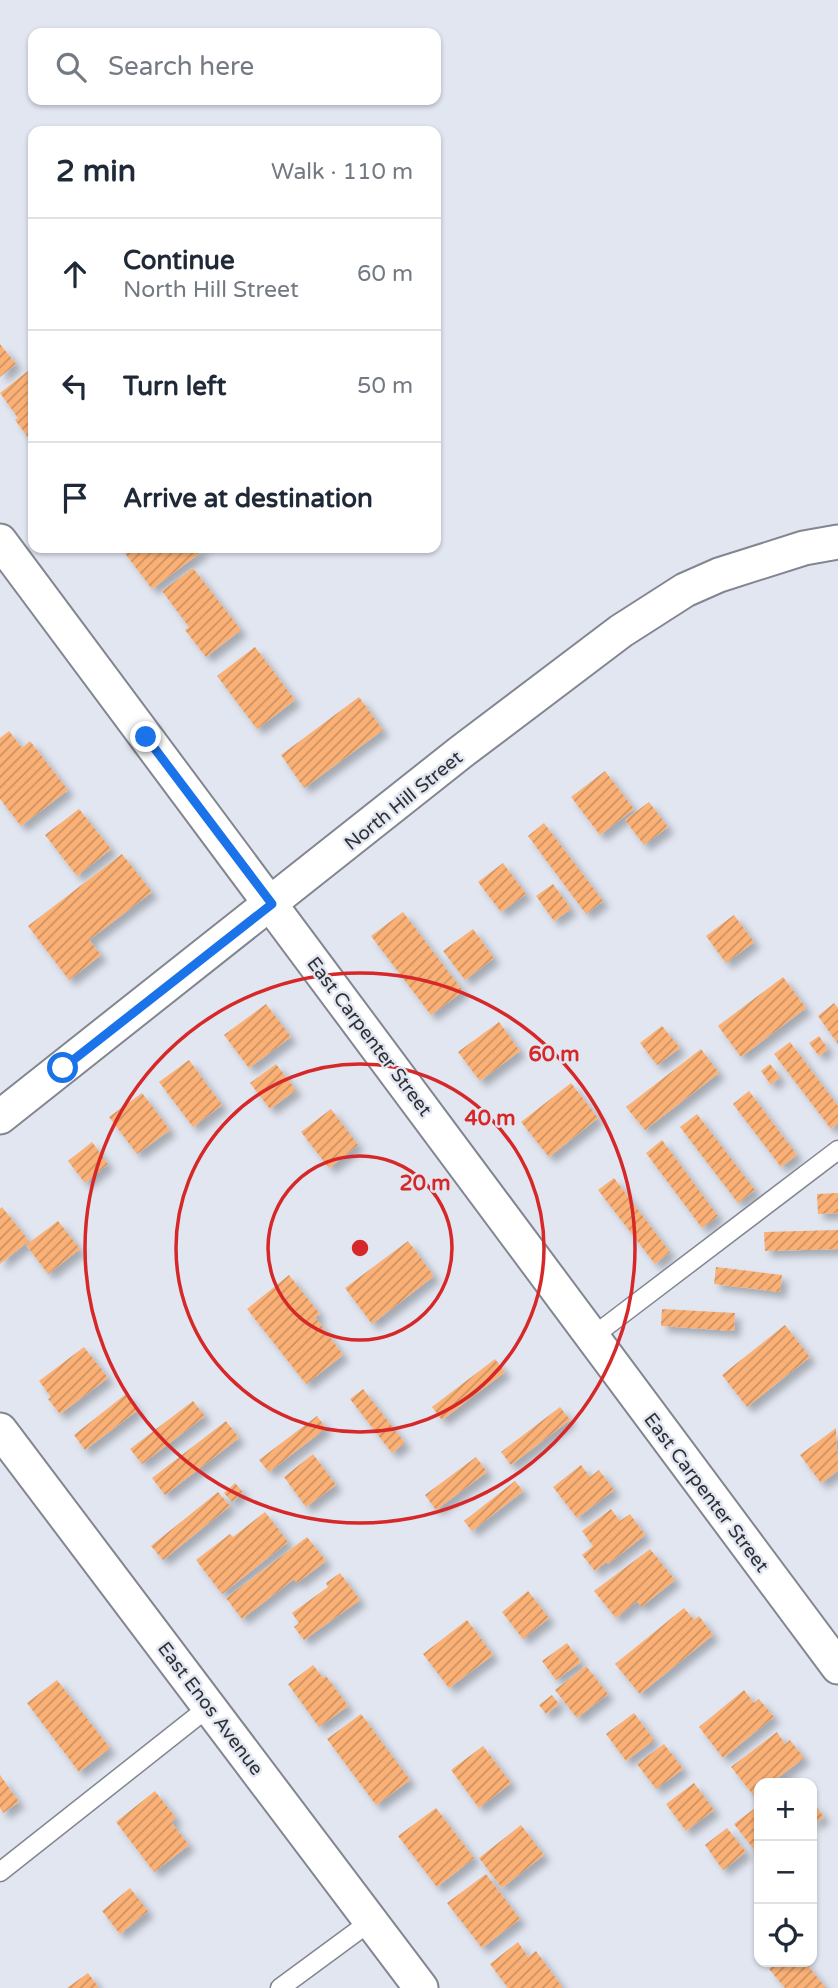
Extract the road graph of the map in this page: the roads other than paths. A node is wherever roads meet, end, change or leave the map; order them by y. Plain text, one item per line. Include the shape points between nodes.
1 (0, 541) edge
2 (838, 542) edge
3 (272, 904) junction
4 (0, 1117) edge
5 (838, 1150) edge
6 (592, 1337) junction
7 (0, 1430) edge
8 (838, 1667) edge
9 (210, 1706) junction
10 (0, 1872) edge
11 (371, 1921) junction
12 (280, 1988) edge
13 (421, 1988) edge

1 - 3 street, East Carpenter Street
2 - 3 street, North Hill Street via 719,575 654,609 461,752
3 - 4 street, North Hill Street
3 - 6 street, East Carpenter Street
5 - 6 lane
6 - 8 street, East Carpenter Street
7 - 9 street, East Enos Avenue
9 - 10 lane
9 - 11 street, East Enos Avenue
11 - 12 lane
11 - 13 street, East Enos Avenue

